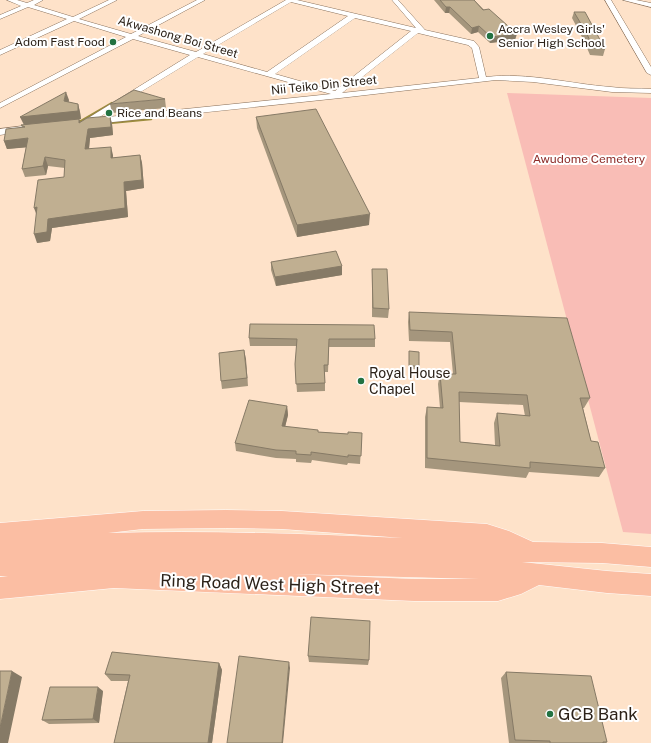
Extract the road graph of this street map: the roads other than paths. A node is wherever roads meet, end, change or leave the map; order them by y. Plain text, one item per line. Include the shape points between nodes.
1 (10, 0) edge
2 (40, 0) edge
3 (114, 0) edge
4 (202, 0) edge
5 (290, 0) edge
6 (395, 0) edge
7 (608, 0) edge
8 (626, 0) edge
9 (651, 5) edge
10 (27, 6) junction
11 (354, 15) junction
12 (0, 16) edge
13 (70, 19) junction
14 (411, 20) junction
15 (398, 25) junction
16 (420, 30) junction
17 (133, 37) junction
18 (0, 53) edge
19 (196, 55) junction
20 (651, 72) edge
21 (268, 75) junction
22 (484, 79) junction
23 (651, 91) edge
24 (339, 95) junction
25 (0, 106) edge
26 (32, 128) edge
27 (0, 132) edge
28 (0, 533) edge
29 (0, 546) edge
30 (533, 553) junction
31 (651, 557) edge
32 (490, 560) junction
33 (0, 566) edge
34 (538, 574) junction
35 (643, 584) edge
36 (0, 588) edge

1 - 10 street, Akwashong Boi Street
2 - 10 street
3 - 13 street
4 - 17 street
5 - 11 street
5 - 19 street
6 - 14 street
7 - 20 street
8 - 9 street
10 - 12 street
10 - 13 street, Akwashong Boi Street
11 - 15 street
11 - 21 street
13 - 17 street, Akwashong Boi Street
13 - 18 street
14 - 15 street
14 - 16 street
15 - 16 street
16 - 22 street via 474,45
16 - 24 street
17 - 19 street, Akwashong Boi Street
17 - 25 street
19 - 21 street, Akwashong Boi Street
19 - 24 street, Nii Teiko Din Street via 81,123
21 - 24 street, Akwashong Boi Street
22 - 23 street, Nii Teiko Din Street via 517,78 612,90
22 - 24 street, Nii Teiko Din Street
26 - 27 street
28 - 30 main road, Ring Road West High Street via 143,520 282,520 487,534
29 - 32 main road, Ring Road West High Street via 157,541 276,543
30 - 31 main road, Ring Road West High Street via 602,553
30 - 32 main road, Ring Road West High Street
32 - 33 main road, Ring Road West High Street via 164,560
32 - 34 main road, Ring Road West High Street
34 - 35 main road, Ring Road West High Street
34 - 36 main road, Ring Road West High Street via 521,583 498,590 414,590 114,577

